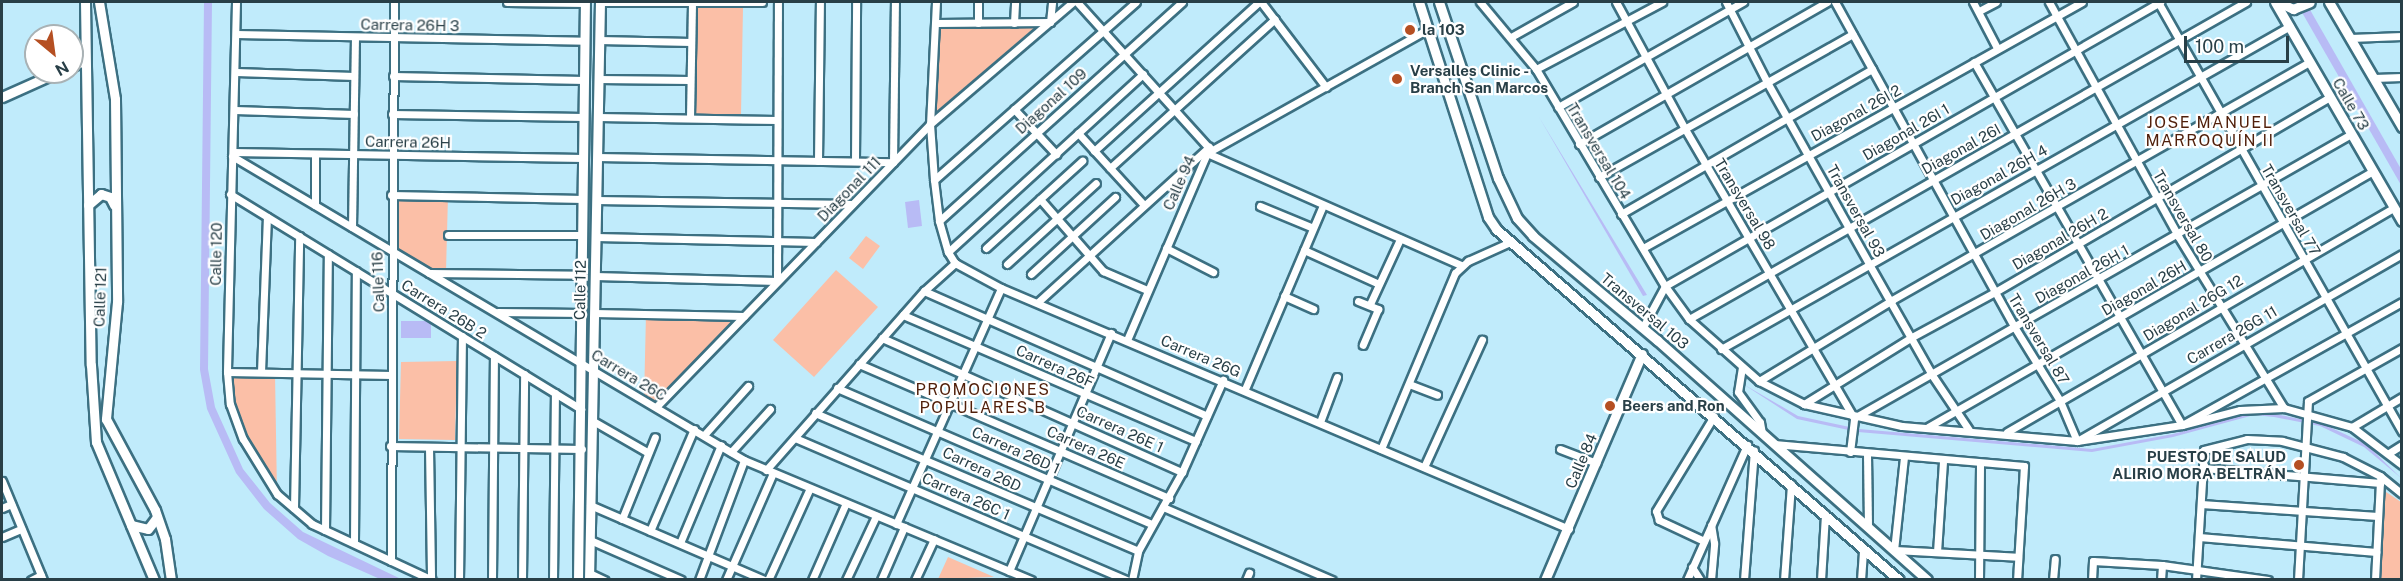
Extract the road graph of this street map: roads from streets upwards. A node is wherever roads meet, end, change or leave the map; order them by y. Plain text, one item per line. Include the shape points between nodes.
1 (85, 2) edge
2 (99, 2) edge
3 (236, 2) edge
4 (394, 2) edge
5 (507, 2) edge
6 (534, 2) edge
7 (585, 2) edge
8 (600, 2) edge
9 (648, 2) edge
10 (687, 2) edge
11 (725, 2) edge
12 (762, 2) edge
13 (778, 2) edge
14 (820, 2) edge
15 (856, 2) edge
16 (895, 2) edge
17 (936, 2) edge
18 (978, 2) edge
19 (1015, 2) edge
20 (1052, 2) edge
21 (1075, 2) edge
22 (1136, 2) edge
23 (1182, 2) edge
24 (1260, 2) edge
25 (1419, 2) edge
26 (1439, 2) edge
27 (1482, 2) edge
28 (1573, 2) edge
29 (1616, 2) edge
30 (1662, 2) edge
31 (1743, 2) edge
32 (1827, 2) edge
33 (1835, 2) edge
34 (1973, 2) edge
35 (1996, 2) edge
36 (2049, 2) edge
37 (2082, 2) edge
38 (2159, 2) edge
39 (2246, 2) edge
40 (2276, 2) edge
41 (2310, 2) edge
42 (2329, 2) edge
43 (1728, 5) edge
44 (1979, 11) junction
45 (2056, 16) junction
46 (1275, 20) junction
47 (1627, 21) junction
48 (1050, 22) junction
49 (936, 23) junction
50 (978, 23) junction
51 (1014, 23) junction
52 (2290, 26) junction
53 (1428, 29) junction
54 (1103, 30) junction
55 (236, 34) junction
56 (1853, 34) junction
57 (1449, 36) junction
58 (2402, 36) edge
59 (1511, 37) junction
60 (355, 38) junction
61 (393, 38) junction
62 (2350, 38) junction
63 (599, 40) junction
64 (2179, 40) junction
65 (585, 41) junction
66 (691, 42) junction
67 (1433, 45) junction
68 (1751, 45) junction
69 (1997, 48) junction
70 (2075, 50) junction
71 (1124, 54) junction
72 (1647, 56) junction
73 (84, 61) joint
74 (1974, 62) junction
75 (2310, 62) junction
76 (1461, 66) junction
77 (1536, 69) junction
78 (1872, 69) junction
79 (236, 72) junction
80 (1442, 73) junction
81 (1143, 74) junction
82 (354, 76) junction
83 (393, 76) junction
84 (2200, 76) junction
85 (2402, 77) edge
86 (2374, 78) junction
87 (598, 79) junction
88 (584, 80) junction
89 (690, 80) junction
90 (1767, 82) junction
91 (31, 84) edge
92 (1326, 87) junction
93 (2094, 88) junction
94 (1159, 92) junction
95 (1668, 93) junction
96 (2, 97) edge
97 (1994, 97) junction
98 (2330, 97) junction
99 (1558, 107) junction
100 (1892, 108) junction
101 (1014, 109) junction
102 (235, 110) junction
103 (1175, 110) junction
104 (2221, 113) junction
105 (354, 114) junction
106 (392, 114) junction
107 (584, 117) junction
108 (598, 117) junction
109 (1787, 117) junction
110 (690, 118) junction
111 (777, 120) junction
112 (2400, 121) edge
113 (930, 124) junction
114 (2115, 125) junction
115 (1685, 129) junction
116 (1078, 133) junction
117 (1035, 134) junction
118 (2015, 134) junction
119 (2351, 134) junction
120 (1580, 144) junction
121 (1911, 144) junction
122 (2242, 149) junction
123 (1209, 150) junction
124 (1094, 151) junction
125 (315, 153) junction
126 (233, 154) junction
127 (353, 154) junction
128 (1056, 154) junction
129 (1809, 155) junction
130 (392, 156) junction
131 (597, 157) junction
132 (584, 158) junction
133 (777, 160) junction
134 (818, 161) junction
135 (855, 161) junction
136 (1082, 161) dead end
137 (893, 162) junction
138 (2136, 162) junction
139 (1706, 165) junction
140 (1110, 168) junction
141 (2036, 170) junction
142 (2373, 171) junction
143 (1599, 177) junction
144 (933, 180) junction
145 (1933, 180) junction
146 (1096, 183) dead end
147 (2263, 186) junction
148 (1830, 191) junction
149 (230, 194) junction
150 (391, 195) junction
151 (1115, 197) dead end
152 (2157, 198) junction
153 (583, 199) junction
154 (1040, 199) junction
155 (596, 200) junction
156 (1729, 200) junction
157 (777, 201) junction
158 (852, 204) junction
159 (87, 205) junction
160 (114, 205) junction
161 (315, 205) junction
162 (1144, 205) junction
163 (1260, 206) dead end
164 (1323, 206) junction
165 (2057, 208) junction
166 (2394, 208) junction
167 (1621, 214) junction
168 (267, 216) junction
169 (1953, 216) junction
170 (1056, 219) junction
171 (939, 221) junction
172 (2402, 221) edge
173 (2283, 223) junction
174 (352, 227) junction
175 (1850, 227) junction
176 (1313, 228) junction
177 (447, 235) dead end
178 (583, 235) junction
179 (299, 236) junction
180 (2178, 236) junction
181 (596, 237) junction
182 (1072, 237) junction
183 (1750, 237) junction
184 (1400, 239) junction
185 (776, 240) junction
186 (816, 242) junction
187 (1510, 242) junction
188 (2078, 244) junction
189 (986, 248) dead end
190 (1166, 248) junction
191 (1643, 248) junction
192 (1304, 250) junction
193 (390, 251) junction
194 (948, 252) junction
195 (328, 254) junction
196 (2402, 254) edge
197 (1974, 255) junction
198 (1088, 256) junction
199 (2304, 260) junction
200 (955, 263) junction
201 (1007, 264) dead end
202 (1869, 264) junction
203 (1461, 266) junction
204 (356, 271) junction
205 (2200, 271) junction
206 (1214, 272) dead end
207 (429, 273) junction
208 (1771, 273) junction
209 (1031, 274) dead end
210 (582, 275) junction
211 (595, 276) junction
212 (2099, 280) junction
213 (777, 281) junction
214 (1379, 284) junction
215 (1665, 286) junction
216 (1001, 288) junction
217 (1147, 290) junction
218 (924, 291) junction
219 (1995, 292) junction
220 (393, 294) junction
221 (1284, 296) junction
222 (2326, 297) junction
223 (1892, 300) junction
224 (1358, 301) dead end
225 (1038, 302) junction
226 (2402, 302) edge
227 (1370, 304) junction
228 (2220, 306) junction
229 (1313, 309) dead end
230 (1792, 309) junction
231 (495, 312) junction
232 (582, 312) junction
233 (594, 313) junction
234 (903, 315) junction
235 (744, 316) junction
236 (2120, 318) junction
237 (988, 319) junction
238 (1689, 319) junction
239 (1642, 327) junction
240 (2015, 328) junction
241 (1111, 333) junction
242 (2346, 333) junction
243 (462, 336) junction
244 (1912, 337) junction
245 (882, 338) junction
246 (1127, 340) junction
247 (1482, 340) dead end
248 (2244, 344) junction
249 (1363, 345) dead end
250 (977, 346) junction
251 (2402, 348) edge
252 (1721, 349) junction
253 (1815, 350) junction
254 (1642, 354) junction
255 (2142, 355) junction
256 (494, 356) junction
257 (583, 364) junction
258 (859, 364) junction
259 (1096, 365) junction
260 (2036, 365) junction
261 (1742, 367) junction
262 (2366, 368) junction
263 (593, 370) junction
264 (227, 372) junction
265 (261, 372) junction
266 (524, 374) junction
267 (963, 374) junction
268 (392, 375) junction
269 (1932, 375) junction
270 (296, 376) junction
271 (357, 376) junction
272 (325, 377) junction
273 (1337, 377) dead end
274 (1702, 379) junction
275 (2265, 379) junction
276 (1222, 380) junction
277 (1759, 381) junction
278 (1408, 384) junction
279 (748, 386) dead end
280 (1836, 386) junction
281 (837, 388) junction
282 (1245, 389) junction
283 (2162, 390) junction
284 (555, 393) junction
285 (1085, 394) junction
286 (1689, 394) junction
287 (1437, 395) dead end
288 (2402, 397) edge
289 (2060, 401) junction
290 (950, 402) junction
291 (1804, 404) junction
292 (2387, 406) junction
293 (656, 407) junction
294 (2284, 408) junction
295 (582, 409) junction
296 (770, 409) dead end
297 (1955, 410) junction
298 (1737, 411) junction
299 (815, 412) junction
300 (2307, 413) junction
301 (1714, 415) junction
302 (1207, 416) junction
303 (593, 421) junction
304 (1854, 421) junction
305 (1072, 422) junction
306 (1320, 422) junction
307 (1724, 425) junction
308 (2182, 425) junction
309 (2352, 427) junction
310 (1928, 428) junction
311 (694, 429) junction
312 (936, 430) junction
313 (1970, 430) junction
314 (2402, 431) edge
315 (2006, 432) junction
316 (1762, 433) junction
317 (704, 435) junction
318 (655, 437) dead end
319 (795, 438) junction
320 (1196, 441) junction
321 (2077, 441) junction
322 (1774, 444) junction
323 (721, 445) junction
324 (2402, 445) edge
325 (390, 446) junction
326 (429, 447) junction
327 (459, 447) junction
328 (2308, 447) junction
329 (492, 448) junction
330 (521, 448) junction
331 (1381, 448) junction
332 (1560, 448) dead end
333 (1751, 448) junction
334 (552, 449) junction
335 (582, 449) junction
336 (1059, 450) junction
337 (647, 452) junction
338 (731, 452) junction
339 (1850, 452) junction
340 (2389, 453) junction
341 (1867, 454) junction
342 (1904, 457) junction
343 (924, 458) junction
344 (744, 460) junction
345 (1943, 461) junction
346 (1596, 463) junction
347 (1980, 464) junction
348 (2402, 465) edge
349 (1424, 467) junction
350 (2203, 468) junction
351 (770, 472) junction
352 (1182, 472) junction
353 (2306, 477) junction
354 (1046, 479) junction
355 (2380, 480) junction
356 (2, 481) edge
357 (1791, 484) junction
358 (913, 487) junction
359 (810, 488) junction
360 (2402, 494) edge
361 (1170, 498) junction
362 (846, 503) junction
363 (11, 504) junction
364 (2201, 504) junction
365 (590, 505) junction
366 (1163, 507) junction
367 (2, 508) edge
368 (294, 508) junction
369 (1034, 508) junction
370 (2303, 511) junction
371 (1825, 514) junction
372 (876, 516) junction
373 (2378, 516) junction
374 (157, 517) junction
375 (622, 519) junction
376 (130, 523) junction
377 (896, 524) junction
378 (1151, 524) junction
379 (1711, 525) junction
380 (904, 527) junction
381 (1868, 527) junction
382 (21, 529) junction
383 (1569, 529) junction
384 (325, 530) junction
385 (650, 531) junction
386 (1022, 536) junction
387 (2, 537) edge
388 (2199, 537) junction
389 (934, 539) junction
390 (590, 540) junction
391 (1704, 541) junction
392 (354, 542) junction
393 (680, 543) junction
394 (2301, 546) junction
395 (1863, 548) junction
396 (1894, 550) junction
397 (1138, 551) junction
398 (1937, 552) junction
399 (2376, 552) junction
400 (1980, 555) junction
401 (710, 556) junction
402 (2018, 557) junction
403 (2055, 559) dead end
404 (391, 561) junction
405 (2162, 565) junction
406 (731, 566) junction
407 (1692, 567) junction
408 (1009, 570) junction
409 (589, 576) edge
410 (2196, 576) edge
411 (42, 577) edge
412 (1026, 578) edge
413 (31, 579) edge
414 (154, 579) edge
415 (171, 579) edge
416 (432, 579) edge
417 (459, 579) edge
418 (492, 579) edge
419 (522, 579) edge
420 (553, 579) edge
421 (578, 579) edge
422 (604, 579) edge
423 (681, 579) edge
424 (699, 579) edge
425 (726, 579) edge
426 (766, 579) edge
427 (812, 579) edge
428 (846, 579) edge
429 (881, 579) edge
430 (915, 579) edge
431 (1127, 579) edge
432 (1132, 579) edge
433 (1327, 579) edge
434 (1545, 579) edge
435 (1687, 579) edge
436 (1700, 579) edge
437 (1711, 579) edge
438 (1744, 579) edge
439 (1784, 579) edge
440 (1821, 579) edge
441 (1861, 579) edge
442 (1899, 579) edge
443 (1927, 579) edge
444 (1979, 579) edge
445 (2017, 579) edge
446 (2053, 579) edge
447 (2092, 579) edge
448 (2161, 579) edge
449 (2268, 579) edge
450 (2298, 579) edge
451 (2374, 579) edge

1 - 73 street, Calle 121
2 - 160 street, Calle 121 via 114,91
3 - 55 street, Calle 120
4 - 61 street, Calle 116
5 - 6 street
6 - 7 street
7 - 65 street, Calle 112
8 - 9 street
8 - 63 street, Calle 112
9 - 10 street
10 - 11 street
10 - 66 street
11 - 12 street
13 - 111 street
14 - 134 street
15 - 135 street
16 - 137 street
17 - 49 street, Carrera 26G
18 - 50 street
19 - 51 street
20 - 48 street
21 - 48 street, Diagonal 111
21 - 54 street
22 - 54 street
23 - 71 street, Diagonal 109
24 - 46 street
24 - 94 street
25 - 53 street
26 - 57 street, Transversal 103
27 - 59 street, Transversal 104
28 - 59 street
29 - 47 street, Transversal 98
30 - 47 street
31 - 43 street
32 - 68 street
33 - 56 street, Transversal 87
34 - 44 street
35 - 44 street
36 - 45 street, Transversal 80
37 - 45 street, Diagonal 26I 2
38 - 64 street, Transversal 77
38 - 70 street, Diagonal 26I 1
39 - 64 street, Diagonal 26I
40 - 41 street via 2289,8
40 - 52 street, Calle 73
42 - 62 street
43 - 68 street, Transversal 93
43 - 72 street
44 - 69 street
45 - 69 street, Diagonal 26I 2
45 - 70 street, Transversal 80
46 - 92 street
46 - 103 street
47 - 72 street, Transversal 98
47 - 77 street
48 - 51 street
48 - 113 street, Diagonal 111
49 - 50 street
49 - 113 street, Carrera 26G
50 - 51 street
52 - 75 street, Calle 73
52 - 84 street, Diagonal 26H 4
53 - 67 street
53 - 92 street
54 - 71 street
54 - 101 street
55 - 60 street, Carrera 26H 3
55 - 79 street, Calle 120
56 - 78 street, Transversal 87
56 - 90 street
57 - 67 street via 1443,47
57 - 76 street, Transversal 103
58 - 62 street
59 - 77 street, Transversal 104
60 - 61 street, Carrera 26H 3
60 - 82 street
61 - 65 street, Carrera 26H 3
61 - 83 street, Calle 116
62 - 86 street
63 - 66 street
63 - 87 street, Calle 112
64 - 84 street, Transversal 77
64 - 93 street, Diagonal 26I
65 - 88 street, Calle 112
66 - 89 street
67 - 80 street
68 - 90 street, Transversal 93
68 - 95 street
69 - 74 street, Diagonal 26I 2
70 - 93 street, Transversal 80
70 - 97 street, Diagonal 26I 1
71 - 81 street
71 - 117 street, Diagonal 109
72 - 95 street, Transversal 98
72 - 99 street
73 - 159 street, Calle 121
74 - 97 street
74 - 100 street, Diagonal 26I 2
75 - 98 street, Calle 73
75 - 104 street, Diagonal 26H 3
76 - 80 street via 1448,60
76 - 239 street, Transversal 103 via 1498,178 1518,218 1533,236
77 - 99 street, Transversal 104
78 - 100 street, Transversal 87
78 - 109 street
79 - 82 street
79 - 102 street, Calle 120
80 - 187 street via 1488,216
81 - 94 street
81 - 116 street
82 - 105 street
83 - 88 street
83 - 106 street, Calle 116
84 - 104 street, Transversal 77
84 - 114 street, Diagonal 26H 4
85 - 86 street
86 - 112 street
87 - 89 street
87 - 108 street, Calle 112
88 - 107 street, Calle 112
89 - 110 street
90 - 109 street, Transversal 93
90 - 115 street
91 - 96 street
92 - 123 street
93 - 114 street, Transversal 80
93 - 118 street, Diagonal 26I
94 - 103 street
94 - 124 street
95 - 115 street, Transversal 98
95 - 120 street
97 - 118 street
97 - 121 street, Diagonal 26I 1
98 - 119 street, Calle 73
98 - 122 street, Diagonal 26H 2
99 - 120 street, Transversal 104
100 - 121 street, Transversal 87
100 - 129 street, Diagonal 26I 2
101 - 117 street
101 - 144 street
102 - 105 street
102 - 126 street, Calle 120
103 - 123 street
103 - 140 street
104 - 122 street, Transversal 77
104 - 138 street, Diagonal 26H 3
105 - 127 street
106 - 107 street
106 - 130 street, Calle 116
107 - 132 street, Calle 112
108 - 110 street
108 - 131 street, Calle 112
109 - 129 street, Transversal 93
109 - 139 street
110 - 111 street
111 - 133 street
113 - 137 street, Diagonal 111
113 - 144 street, Carrera 26G
114 - 138 street, Transversal 80
114 - 141 street, Diagonal 26H 4
115 - 139 street, Transversal 98
115 - 143 street
116 - 124 street
116 - 128 street
117 - 128 street
117 - 171 street, Diagonal 109
118 - 141 street
118 - 145 street, Diagonal 26I
119 - 142 street, Calle 73
119 - 147 street, Diagonal 26H 1
120 - 143 street, Transversal 104
121 - 145 street, Transversal 87
121 - 148 street, Diagonal 26I 1
122 - 147 street, Transversal 77
122 - 152 street, Diagonal 26H 2
123 - 162 street
123 - 164 street, Calle 94
123 - 190 street, Calle 94
124 - 140 street
125 - 126 street, Carrera 26H
125 - 127 street, Carrera 26H
125 - 161 street
126 - 149 street, Calle 120
126 - 161 street, Carrera 26C
127 - 130 street, Carrera 26H
127 - 174 street
128 - 194 street
129 - 148 street, Transversal 93
129 - 156 street, Diagonal 26I 2
130 - 132 street, Carrera 26H
130 - 150 street, Calle 116
131 - 133 street
131 - 155 street, Calle 112
132 - 153 street, Calle 112
133 - 134 street
133 - 157 street
134 - 135 street
135 - 137 street
136 - 154 street
137 - 158 street, Diagonal 111
138 - 152 street, Transversal 80
138 - 165 street, Diagonal 26H 3
139 - 156 street, Transversal 98
139 - 167 street
140 - 162 street
141 - 165 street
141 - 169 street, Diagonal 26H 4
142 - 166 street, Calle 73
142 - 173 street, Diagonal 26H
143 - 167 street, Transversal 104
144 - 171 street, Carrera 26G
145 - 169 street, Transversal 87
145 - 175 street, Diagonal 26I
146 - 170 street
147 - 173 street, Transversal 77
147 - 180 street, Diagonal 26H 1
148 - 175 street, Transversal 93
148 - 183 street, Diagonal 26I 1
149 - 168 street, Carrera 26B 2
149 - 264 street, Calle 120
150 - 153 street
150 - 193 street, Calle 116
151 - 182 street
152 - 180 street, Transversal 80
152 - 188 street, Diagonal 26H 2
153 - 178 street, Calle 112
154 - 170 street
154 - 189 street
155 - 157 street
155 - 181 street, Calle 112
156 - 183 street, Transversal 98
156 - 191 street, Diagonal 26I 2
157 - 158 street
157 - 185 street
158 - 186 street, Diagonal 111
159 - 160 street via 101,194 110,197
159 - 376 street, Calle 121 via 96,442
160 - 374 street, Calle 121 via 117,316 106,418 143,482
161 - 174 street, Carrera 26C
162 - 198 street
163 - 176 street
164 - 176 street
164 - 184 street, Calle 94
165 - 188 street
165 - 197 street, Diagonal 26H 3
166 - 172 street, Calle 73
166 - 199 street, Diagonal 26G 12
167 - 191 street, Transversal 104
168 - 179 street, Carrera 26B 2
168 - 265 street
169 - 197 street, Transversal 87
169 - 202 street, Diagonal 26H 4
170 - 182 street
170 - 201 street
171 - 194 street, Carrera 26G
173 - 199 street, Transversal 77
173 - 205 street, Diagonal 26H
174 - 193 street, Carrera 26C
175 - 202 street, Transversal 93
175 - 208 street, Diagonal 26I
176 - 192 street
177 - 178 street
178 - 210 street, Calle 112
179 - 195 street, Carrera 26B 2
179 - 270 street
180 - 205 street, Transversal 80
180 - 212 street, Diagonal 26H 1
181 - 185 street
181 - 211 street, Calle 112
182 - 198 street
182 - 209 street
183 - 208 street, Transversal 98
183 - 215 street, Diagonal 26I 1
184 - 203 street, Calle 94
184 - 214 street
185 - 186 street
185 - 213 street
186 - 213 street, Diagonal 111
187 - 203 street
187 - 254 street
188 - 212 street
188 - 219 street, Diagonal 26H 2
190 - 206 street
190 - 217 street, Calle 94
191 - 215 street, Transversal 104
192 - 214 street
192 - 221 street
193 - 207 street, Carrera 26C
193 - 220 street, Calle 116
194 - 200 street, Carrera 26G
195 - 204 street, Carrera 26B 2
195 - 272 street
196 - 222 street, Carrera 26G 11
197 - 219 street, Transversal 87
197 - 223 street, Diagonal 26H 3
198 - 217 street via 1102,271
198 - 225 street
199 - 222 street, Transversal 77
199 - 228 street, Diagonal 26G 12
200 - 216 street, Carrera 26G
200 - 218 street
202 - 223 street, Transversal 93
202 - 230 street, Diagonal 26H 4
203 - 278 street
204 - 220 street, Carrera 26B 2
204 - 271 street
205 - 228 street, Transversal 80
205 - 236 street, Diagonal 26H
207 - 210 street
207 - 231 street, Carrera 26C
208 - 230 street, Transversal 98
208 - 238 street, Diagonal 26I
210 - 232 street, Calle 112
211 - 213 street
211 - 233 street, Calle 112
212 - 236 street
212 - 240 street, Diagonal 26H 1
213 - 235 street, Diagonal 111
214 - 227 street
215 - 238 street, Transversal 104
215 - 239 street
216 - 225 street, Carrera 26G
216 - 237 street
217 - 246 street, Calle 94
218 - 234 street
218 - 237 street
219 - 240 street, Transversal 87
219 - 244 street, Diagonal 26H 2
220 - 243 street, Carrera 26B 2
220 - 268 street, Calle 116
221 - 229 street
221 - 282 street
222 - 242 street, Transversal 77
222 - 248 street, Carrera 26G 11
223 - 244 street, Transversal 93
223 - 253 street, Diagonal 26H 3
224 - 227 street
225 - 241 street, Carrera 26G
226 - 242 street
227 - 249 street via 1378,309
228 - 248 street, Transversal 80
228 - 255 street, Diagonal 26G 12
230 - 252 street, Diagonal 26H 4
230 - 253 street, Transversal 98
231 - 232 street
231 - 257 street, Carrera 26C
232 - 257 street, Calle 112
233 - 235 street
233 - 263 street, Calle 112
234 - 245 street
234 - 250 street, Carrera 26F
235 - 293 street, Diagonal 111
236 - 255 street
236 - 260 street, Diagonal 26H
237 - 250 street
237 - 259 street
238 - 252 street
239 - 274 street, Transversal 103
240 - 260 street, Transversal 87
240 - 269 street, Diagonal 26H 1
241 - 246 street, Carrera 26G
241 - 259 street
242 - 262 street, Transversal 77
242 - 275 street
243 - 256 street, Carrera 26B 2
243 - 327 street
244 - 269 street, Transversal 93
244 - 280 street, Diagonal 26H 2
245 - 258 street
245 - 267 street, Carrera 26E 1
246 - 276 street, Carrera 26G
247 - 349 street
248 - 275 street, Transversal 80
248 - 283 street, Carrera 26G 11
250 - 267 street
250 - 285 street, Carrera 26F
251 - 262 street
252 - 261 street
253 - 277 street, Diagonal 26H 3
253 - 280 street, Transversal 98
254 - 286 street
254 - 346 street, Calle 84
255 - 283 street
255 - 289 street, Diagonal 26G 12
256 - 266 street, Carrera 26B 2
256 - 329 street
257 - 263 street, Carrera 26C
257 - 295 street, Calle 112
258 - 281 street
258 - 290 street, Carrera 26E
259 - 285 street
259 - 302 street
260 - 289 street, Transversal 87
260 - 297 street, Diagonal 26H
261 - 277 street
261 - 316 street via 1738,392 1760,422
262 - 292 street, Transversal 77
262 - 300 street via 2308,401
263 - 293 street, Carrera 26C
263 - 303 street, Calle 112
264 - 265 street
264 - 368 street, Calle 120 via 230,404 243,439 277,494
265 - 270 street
266 - 284 street, Carrera 26B 2
266 - 330 street
267 - 290 street
267 - 305 street, Carrera 26E 1
268 - 271 street
268 - 325 street, Calle 116
269 - 297 street, Transversal 93
269 - 304 street, Diagonal 26H 1
270 - 272 street
270 - 368 street
271 - 272 street
271 - 392 street
272 - 384 street
273 - 306 street
274 - 286 street via 1702,393
274 - 298 street, Transversal 103
275 - 294 street, Transversal 80
275 - 308 street
276 - 282 street, Carrera 26G
276 - 302 street
277 - 291 street
278 - 287 street
278 - 331 street
279 - 317 street
280 - 291 street, Diagonal 26H 2
280 - 304 street, Transversal 98
281 - 299 street
281 - 312 street, Carrera 26D 1
282 - 306 street, Carrera 26G
283 - 308 street
283 - 321 street, Carrera 26G 11
284 - 295 street, Carrera 26B 2
284 - 334 street
285 - 305 street
285 - 320 street, Carrera 26F
286 - 301 street
288 - 292 street
289 - 315 street, Diagonal 26G 12
289 - 321 street, Transversal 87
290 - 312 street
290 - 336 street, Carrera 26E
291 - 304 street
292 - 309 street
292 - 314 street, Transversal 77
293 - 311 street, Carrera 26C
294 - 300 street
294 - 308 street via 2240,410
295 - 335 street, Calle 112
296 - 338 street
297 - 310 street, Diagonal 26H
297 - 313 street, Transversal 93
298 - 307 street via 1724,412
298 - 316 street, Transversal 103
299 - 319 street
299 - 343 street, Carrera 26D
300 - 309 street
300 - 328 street
301 - 307 street
301 - 391 street via 1656,511 1659,520
302 - 320 street
303 - 337 street
303 - 365 street, Calle 112
304 - 310 street
304 - 339 street
305 - 336 street
305 - 352 street, Carrera 26E 1
306 - 331 street, Carrera 26G
307 - 333 street
308 - 321 street
309 - 340 street
310 - 313 street
311 - 317 street, Carrera 26C
311 - 385 street
312 - 343 street
312 - 354 street, Carrera 26D 1
313 - 315 street
315 - 321 street
316 - 322 street, Transversal 103
317 - 323 street, Carrera 26C
318 - 337 street
319 - 351 street
319 - 358 street, Carrera 26C 1
320 - 352 street
322 - 339 street
322 - 381 street, Transversal 103
323 - 338 street, Carrera 26C
323 - 393 street
324 - 340 street
325 - 326 street
325 - 404 street, Calle 116
326 - 327 street
326 - 416 street
327 - 329 street
327 - 417 street
328 - 350 street via 2256,439 2204,450
328 - 353 street
328 - 355 street via 2343,456
329 - 330 street
329 - 418 street
330 - 334 street
330 - 419 street
331 - 349 street, Carrera 26G
332 - 346 street
333 - 357 street
333 - 379 street
333 - 438 street
334 - 335 street
334 - 420 street
335 - 421 street, Calle 112
336 - 354 street
336 - 361 street, Carrera 26E
337 - 375 street
338 - 344 street, Carrera 26C
339 - 341 street
340 - 348 street
341 - 342 street
341 - 381 street
342 - 345 street
342 - 396 street
343 - 358 street
343 - 369 street, Carrera 26D
344 - 351 street, Carrera 26C
344 - 401 street
345 - 347 street
345 - 398 street
346 - 383 street, Calle 84
347 - 400 street
347 - 402 street via 2024,466
349 - 383 street, Carrera 26G
350 - 353 street
350 - 364 street
351 - 359 street, Carrera 26C
351 - 406 street
352 - 361 street
353 - 355 street
353 - 370 street
354 - 369 street
354 - 378 street, Carrera 26D 1
355 - 360 street
355 - 373 street
356 - 363 street
357 - 371 street
357 - 439 street
358 - 377 street
358 - 386 street, Carrera 26C 1
359 - 362 street, Carrera 26C
359 - 426 street
361 - 366 street
362 - 372 street, Carrera 26C
362 - 427 street
363 - 367 street
363 - 382 street
364 - 370 street
364 - 388 street
365 - 375 street
365 - 390 street, Calle 112
366 - 378 street
366 - 433 street
368 - 384 street, Calle 120
369 - 386 street
369 - 397 street, Carrera 26D
370 - 373 street
370 - 394 street
371 - 395 street
371 - 440 street
372 - 377 street, Carrera 26C
372 - 428 street
373 - 399 street
374 - 376 street via 144,530
374 - 415 street, Calle 121
375 - 385 street
376 - 414 street, Calle 121
377 - 380 street, Carrera 26C
378 - 397 street
379 - 391 street
379 - 437 street
380 - 389 street, Carrera 26C
380 - 429 street
381 - 396 street, Transversal 103
382 - 387 street
382 - 411 street
383 - 434 street, Calle 84
384 - 392 street, Calle 120
385 - 393 street
386 - 408 street
386 - 431 street, Carrera 26C 1
388 - 394 street
388 - 410 street
389 - 408 street, Carrera 26C
389 - 430 street
390 - 409 street, Calle 112
390 - 423 street
391 - 407 street
392 - 404 street, Calle 120
393 - 401 street
394 - 399 street
394 - 450 street
395 - 441 street
395 - 442 street
396 - 398 street
396 - 443 street, Transversal 103
397 - 432 street
398 - 400 street
399 - 451 street
400 - 402 street
400 - 444 street
401 - 406 street
401 - 424 street
402 - 445 street
403 - 446 street
404 - 416 street, Calle 120
405 - 410 street
405 - 447 street via 2093,561
405 - 448 street
406 - 425 street
406 - 426 street
407 - 435 street
407 - 436 street
408 - 412 street, Carrera 26C
409 - 422 street
410 - 449 street
411 - 413 street

